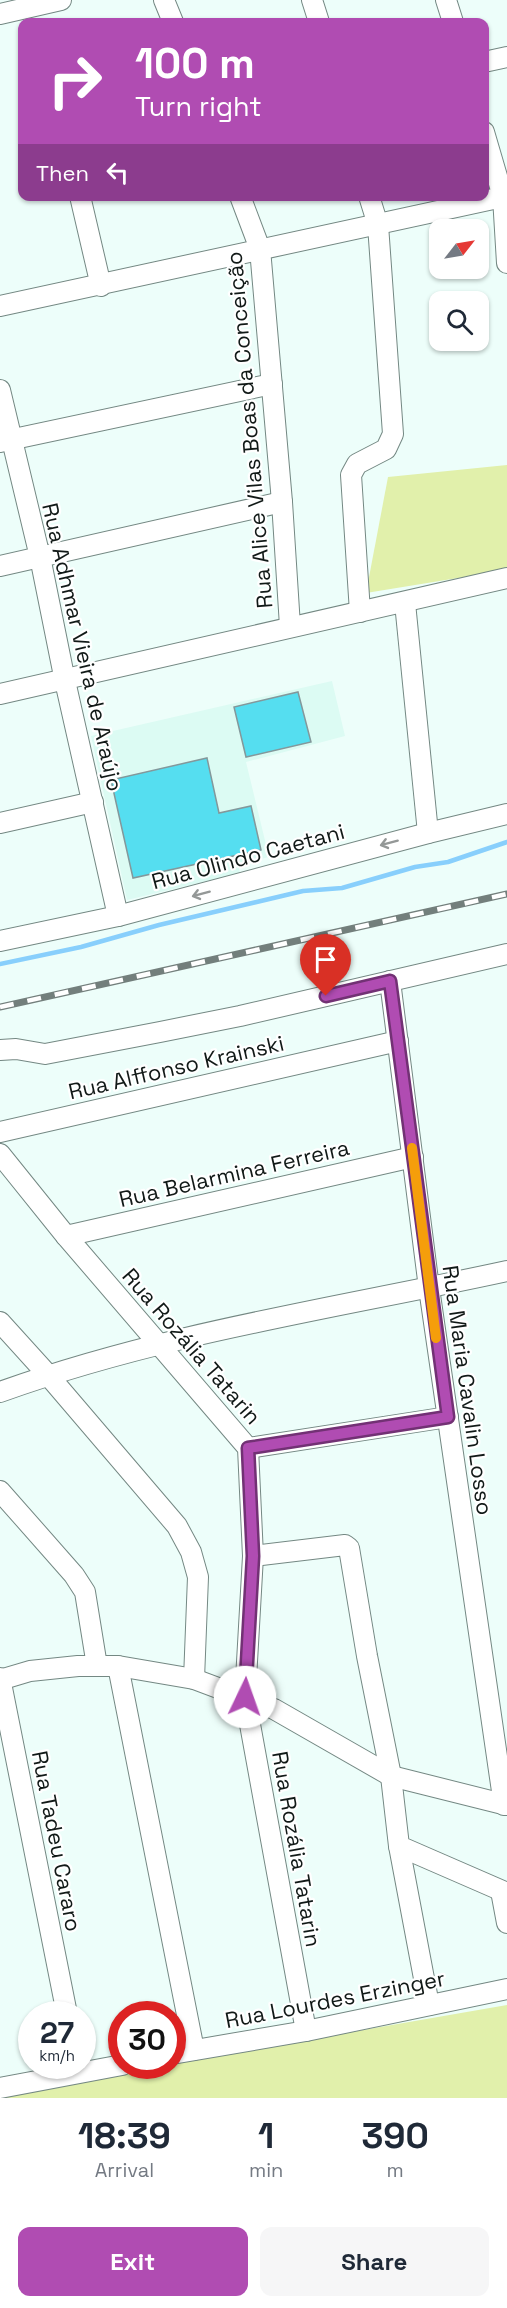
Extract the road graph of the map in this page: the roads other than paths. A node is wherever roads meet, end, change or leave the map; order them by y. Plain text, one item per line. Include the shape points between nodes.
1 (62, 0) edge
2 (164, 0) edge
3 (312, 0) edge
4 (446, 0) edge
5 (33, 3) edge
6 (0, 14) edge
7 (171, 18) edge
8 (318, 18) edge
9 (452, 18) edge
10 (507, 57) edge
11 (489, 61) edge
12 (489, 147) edge
13 (505, 196) edge
14 (489, 200) edge
15 (81, 201) edge
16 (242, 201) edge
17 (371, 201) edge
18 (483, 201) edge
19 (378, 225) junction
20 (260, 249) junction
21 (507, 263) edge
22 (101, 286) junction
23 (0, 306) edge
24 (272, 384) junction
25 (0, 390) edge
26 (6, 441) edge
27 (282, 502) junction
28 (40, 557) junction
29 (0, 566) edge
30 (507, 578) edge
31 (405, 603) junction
32 (360, 612) junction
33 (290, 626) junction
34 (65, 681) junction
35 (0, 694) edge
36 (93, 802) junction
37 (507, 814) edge
38 (0, 823) edge
39 (428, 833) junction
40 (118, 916) junction
41 (0, 941) edge
42 (506, 958) edge
43 (390, 981) junction
44 (398, 1041) junction
45 (0, 1050) edge
46 (0, 1132) edge
47 (0, 1154) edge
48 (414, 1157) junction
49 (66, 1236) junction
50 (507, 1271) edge
51 (429, 1288) junction
52 (0, 1323) edge
53 (158, 1344) junction
54 (48, 1375) junction
55 (0, 1392) edge
56 (448, 1417) junction
57 (248, 1448) junction
58 (0, 1491) edge
59 (253, 1556) junction
60 (98, 1666) junction
61 (118, 1666) junction
62 (1, 1679) edge
63 (194, 1679) junction
64 (245, 1697) junction
65 (391, 1776) junction
66 (505, 1805) edge
67 (399, 1846) junction
68 (504, 1892) edge
69 (507, 1923) edge
70 (507, 1989) edge
71 (64, 2001) edge
72 (429, 2005) junction
73 (306, 2031) junction
74 (194, 2050) junction
75 (186, 2052) edge
76 (38, 2079) edge
77 (0, 2088) edge

1 - 5 street
2 - 7 street
3 - 8 street
4 - 9 street
5 - 6 street
10 - 11 street
12 - 13 street
13 - 14 street
13 - 21 street
15 - 22 street
16 - 20 street, Rua Alice Vilas Boas da Conceição
17 - 19 street
18 - 19 street
19 - 20 street
19 - 32 street via 393,434 386,449 357,464 351,475
20 - 22 street
20 - 24 street, Rua Alice Vilas Boas da Conceição
22 - 23 street
24 - 26 street
24 - 27 street, Rua Alice Vilas Boas da Conceição
25 - 26 street, Rua Adhmar Vieira de Araújo
26 - 28 street, Rua Adhmar Vieira de Araújo
27 - 28 street
27 - 33 street, Rua Alice Vilas Boas da Conceição
28 - 29 street
28 - 34 street, Rua Adhmar Vieira de Araújo
30 - 31 street
31 - 32 street
31 - 39 street
32 - 33 street
33 - 34 street
34 - 35 street
34 - 36 street, Rua Adhmar Vieira de Araújo
36 - 38 street
36 - 40 street, Rua Adhmar Vieira de Araújo
37 - 39 street, Rua Olindo Caetani
39 -> 40 street, Rua Olindo Caetani
40 - 41 street, Rua Olindo Caetani
42 - 43 street
43 - 44 street, Rua Maria Cavalin Losso
43 - 45 street via 240,1016 45,1054
44 - 46 street, Rua Alffonso Krainski
44 - 48 street, Rua Maria Cavalin Losso
47 - 49 street, Rua Rozália Tatarin
48 - 49 street, Rua Belarmina Ferreira
48 - 51 street, Rua Maria Cavalin Losso
49 - 53 street, Rua Rozália Tatarin
50 - 51 street
51 - 53 street
51 - 56 street, Rua Maria Cavalin Losso
52 - 54 street
53 - 54 street
53 - 57 street, Rua Rozália Tatarin
54 - 55 street
54 - 63 street via 177,1526 191,1552 198,1577
56 - 57 street
56 - 66 street, Rua Maria Cavalin Losso
57 - 59 street, Rua Rozália Tatarin
58 - 60 street via 85,1592
59 - 64 street, Rua Rozália Tatarin
59 - 65 street via 345,1545 349,1548
60 - 61 street
60 - 62 street via 30,1671
61 - 63 street
61 - 74 street
62 - 71 street, Rua Tadeu Cararo
63 - 64 street
64 - 65 street via 274,1709
64 - 73 street, Rua Rozália Tatarin
65 - 66 street
65 - 67 street
67 - 68 street
67 - 72 street
68 - 69 street
70 - 72 street, Rua Lourdes Erzinger
72 - 73 street, Rua Lourdes Erzinger
73 - 74 street, Rua Lourdes Erzinger
74 - 75 street, Rua Lourdes Erzinger
76 - 77 street

